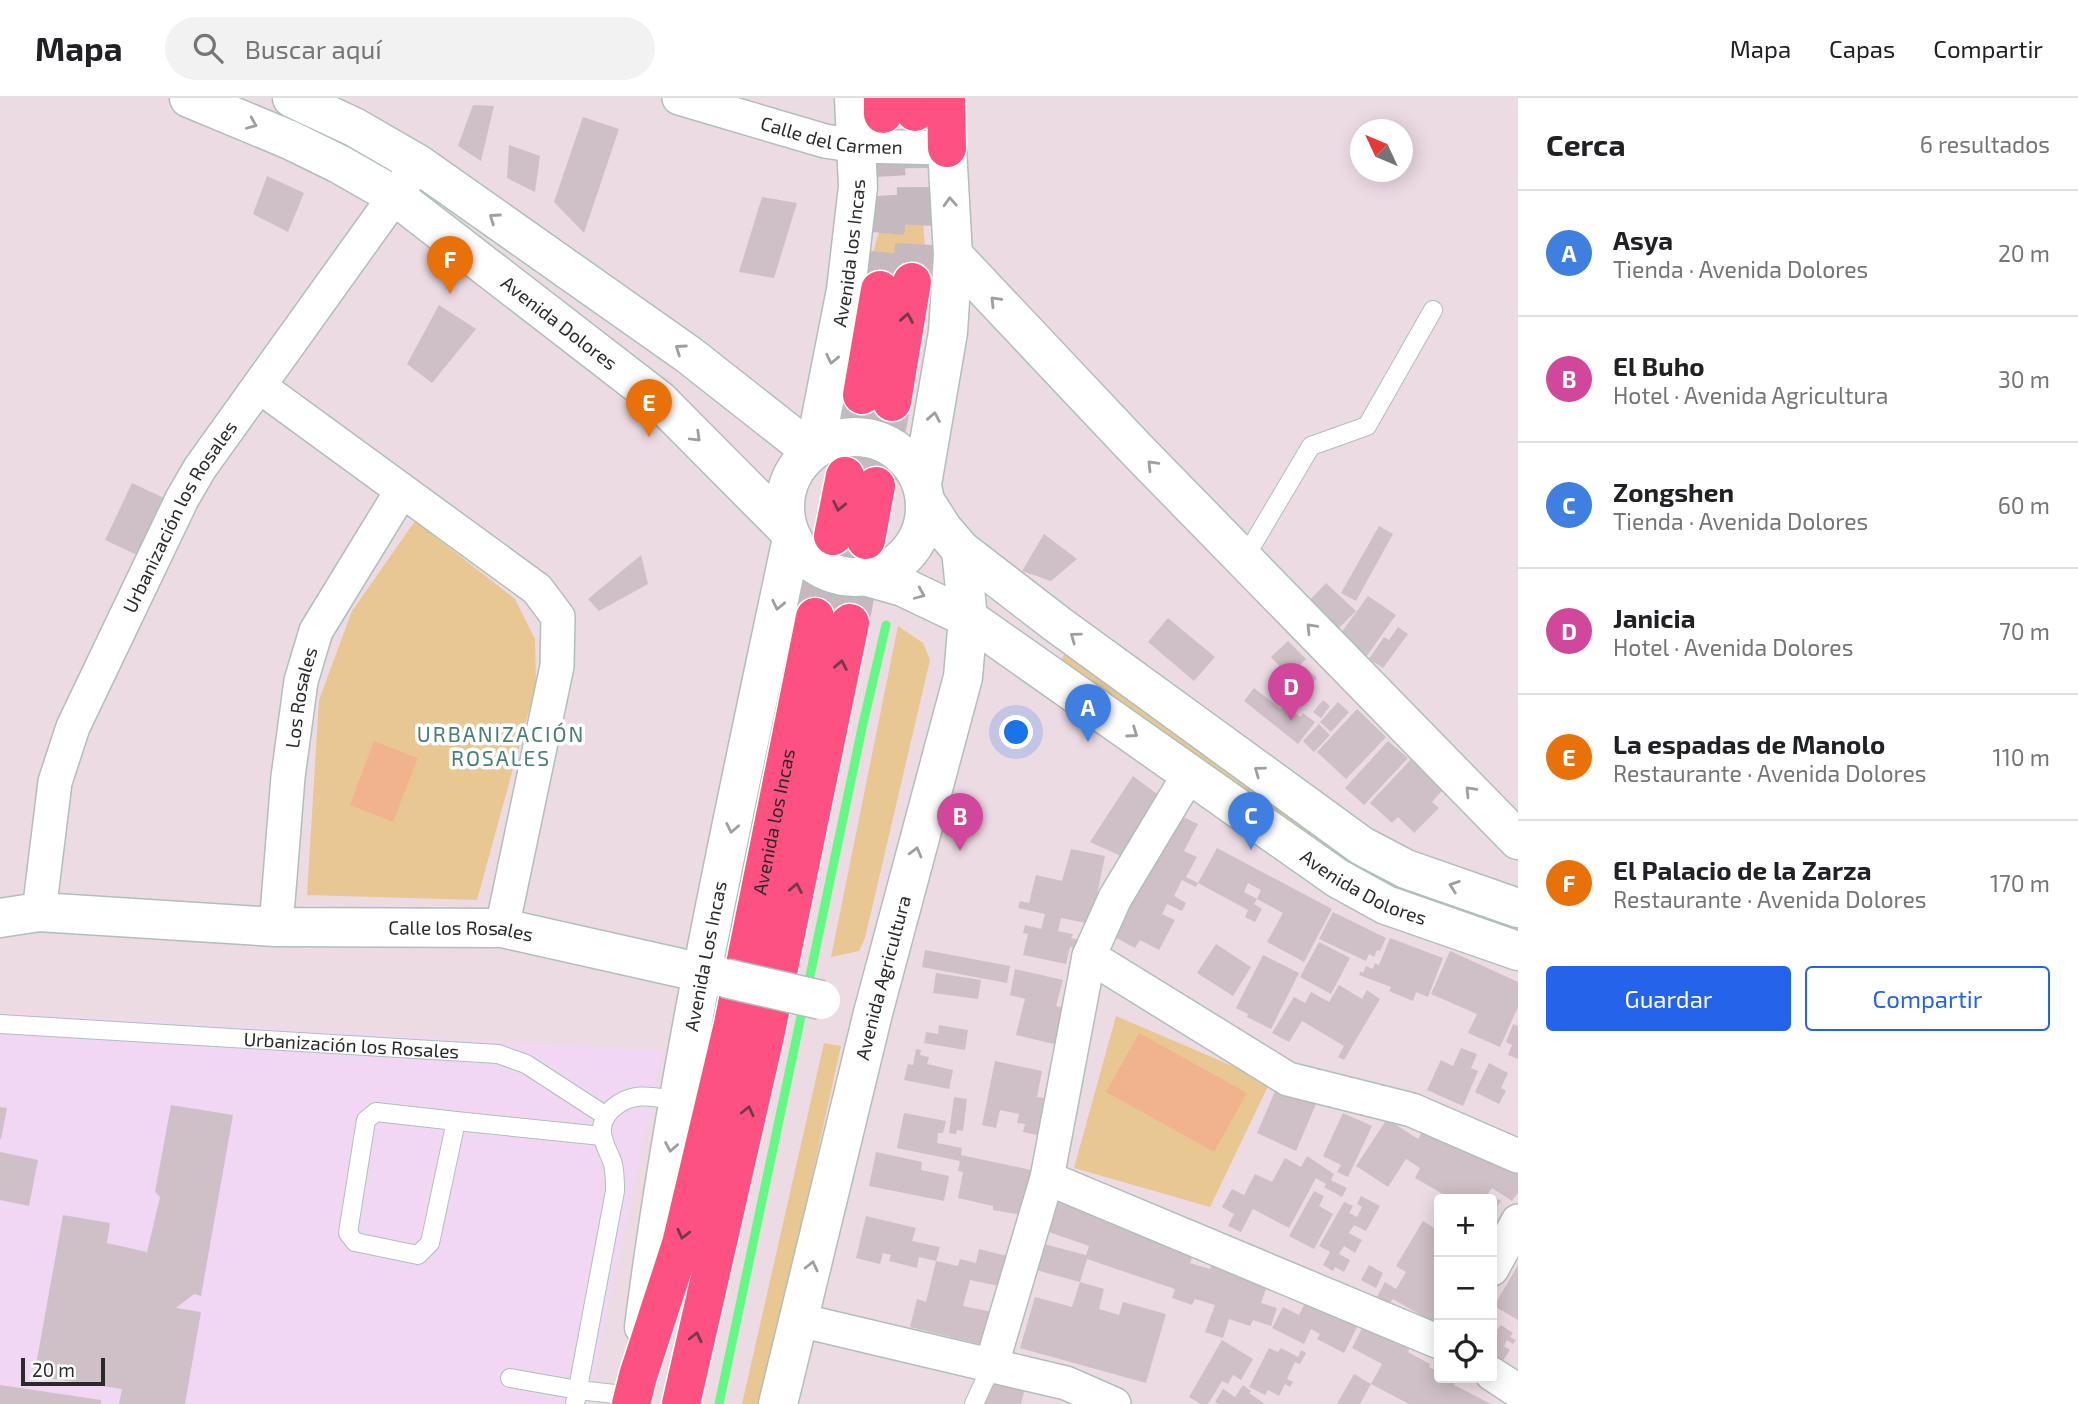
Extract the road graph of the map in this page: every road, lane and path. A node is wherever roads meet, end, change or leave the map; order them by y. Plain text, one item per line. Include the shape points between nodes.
1 (189, 98) edge
2 (292, 98) edge
3 (679, 98) edge
4 (899, 103) edge
5 (857, 146) junction
6 (947, 148) junction
7 (418, 164) junction
8 (395, 196) junction
9 (953, 255) junction
10 (896, 286) tunnel mouth
11 (1433, 310) dead end
12 (259, 386) junction
13 (877, 398) tunnel mouth
14 (813, 450) junction
15 (861, 481) tunnel mouth
16 (401, 492) junction
17 (924, 493) junction
18 (790, 534) junction
19 (961, 550) junction
20 (856, 551) junction
21 (1244, 559) junction
22 (968, 618) junction
23 (833, 620) joint
24 (1017, 652) junction
25 (963, 677) junction
26 (1190, 773) junction
27 (1518, 840) edge
28 (1518, 908) edge
29 (39, 912) junction
30 (0, 918) edge
31 (276, 927) junction
32 (502, 928) junction
33 (1518, 951) edge
34 (1089, 956) junction
35 (714, 975) junction
36 (873, 1013) junction
37 (0, 1024) edge
38 (733, 1024) joint
39 (679, 1101) junction
40 (606, 1116) junction
41 (456, 1121) junction
42 (602, 1136) junction
43 (1518, 1156) edge
44 (1047, 1178) junction
45 (1518, 1221) edge
46 (1497, 1260) edge
47 (799, 1321) junction
48 (1434, 1340) edge
49 (991, 1367) junction
50 (1497, 1377) edge
51 (510, 1378) dead end
52 (1518, 1391) edge
53 (634, 1392) edge
54 (577, 1397) edge
55 (681, 1404) edge
56 (778, 1404) edge
57 (974, 1404) edge
58 (1114, 1404) edge

1 -> 8 main road, Avenida Dolores via 290,140
2 - 7 main road
3 - 5 street, Calle del Carmen via 825,141
4 - 5 main road, Avenida los Incas
4 - 6 main road
5 - 6 street, Calle del Carmen
5 -> 14 main road, Avenida los Incas via 859,187 846,290
9 -> 6 main road
7 - 8 street, Urbanización los Rosales
14 -> 7 main road via 689,355
8 - 12 street, Urbanización los Rosales
8 -> 18 main road, Avenida Dolores via 659,400
17 -> 9 main road via 948,332
21 -> 9 main road
10 - 13 main road, Avenida los Incas
11 - 21 lane via 1367,426 1311,446
12 - 16 street
12 - 29 street, Urbanización los Rosales via 182,499 73,727 55,782
14 - 17 main road via 839,438 865,436 890,444 910,461
14 - 18 main road via 788,488 785,509
15 - 20 main road
16 - 31 street, Los Rosales via 316,631 301,681
16 - 32 street via 537,589 558,617 556,666
17 - 19 main road, Avenida Dolores via 943,529
17 - 20 main road via 925,522 905,556 888,569
18 - 20 main road via 805,556 823,570 845,577
18 -> 35 main road, Avenida Los Incas
19 - 22 main road, Avenida Agricultura
28 -> 19 main road, Avenida Dolores via 1406,869 1362,846
20 -> 22 main road, Avenida Dolores via 903,587
27 -> 21 main road
22 - 24 main road, Avenida Dolores
22 - 25 main road, Avenida Agricultura
23 - 38 main road, Avenida los Incas
55 -> 23 main road, Avenida Los Incas via 771,1011
24 - 25 main road via 988,661
24 -> 26 main road, Avenida Dolores
36 -> 25 main road, Avenida Agricultura
26 - 33 main road, Avenida Dolores via 1336,878 1386,905
26 - 34 street via 1115,898
29 - 30 main road, Calle los Rosales
29 - 31 main road, Calle los Rosales
31 - 32 main road, Calle los Rosales
32 - 35 main road, Calle los Rosales
34 - 43 street via 1288,1079 1412,1110
34 - 44 street
35 - 36 main road, Calle los Rosales, bridge
35 - 39 main road, Avenida Los Incas
47 -> 36 main road, Avenida Agricultura
37 - 40 lane, Urbanización los Rosales via 498,1054 526,1063
38 -> 53 main road, Avenida Los Incas via 681,1244
39 - 40 lane via 631,1097
39 -> 53 main road, Avenida Los Incas
40 - 42 lane
41 - 41 lane via 376,1112 366,1120 348,1233 355,1242 418,1255 429,1243
41 - 42 lane
42 - 54 lane via 613,1164 615,1191
44 - 48 street
44 - 49 street
45 - 46 street
47 - 49 street
47 - 56 main road, Avenida Agricultura
49 - 57 lane
49 - 58 street via 1066,1384
50 - 52 street
51 - 54 lane
53 - 54 lane

